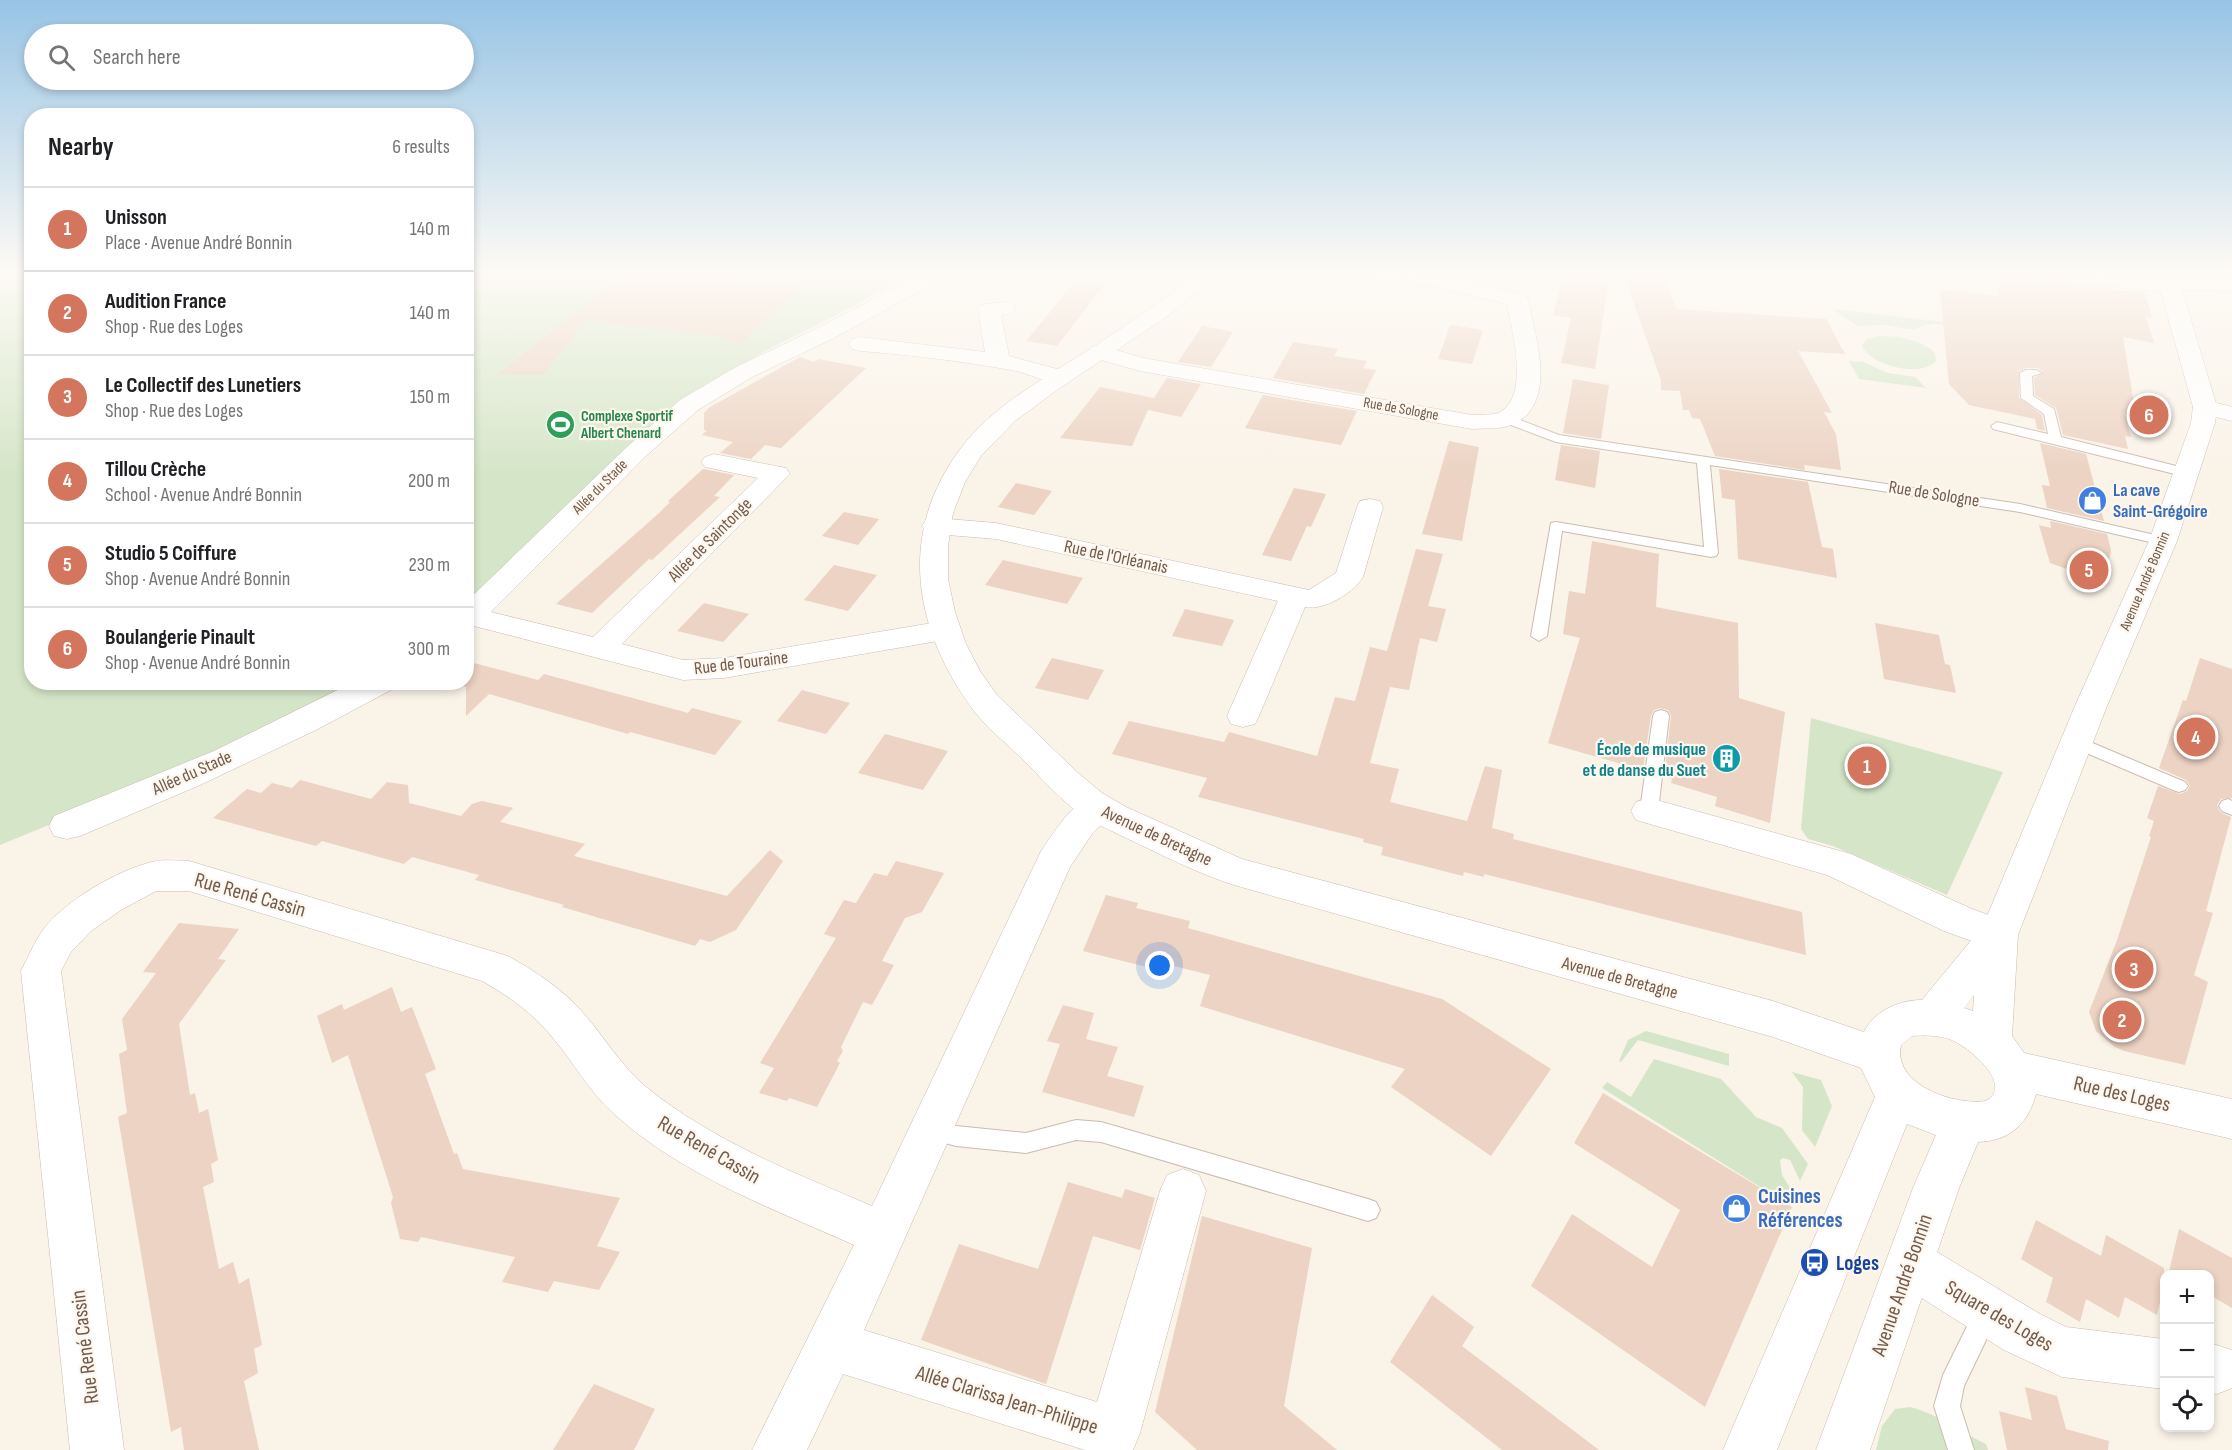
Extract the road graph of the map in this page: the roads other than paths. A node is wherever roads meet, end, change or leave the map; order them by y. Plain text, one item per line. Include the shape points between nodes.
1 (810, 341) edge
2 (994, 341) edge
3 (1115, 341) edge
4 (1523, 341) edge
5 (2185, 341) edge
6 (860, 344) dead end
7 (1099, 352) junction
8 (998, 361) junction
9 (2036, 372) dead end
10 (1060, 377) junction
11 (2205, 407) junction
12 (2232, 414) edge
13 (1506, 419) junction
14 (1996, 426) dead end
15 (2055, 439) junction
16 (1703, 459) junction
17 (714, 462) dead end
18 (2187, 473) junction
19 (1370, 507) dead end
20 (936, 526) junction
21 (2163, 541) junction
22 (1295, 596) junction
23 (474, 612) edge
24 (474, 618) edge
25 (944, 631) junction
26 (1539, 636) dead end
27 (598, 650) junction
28 (366, 690) edge
29 (1243, 716) dead end
30 (1661, 716) dead end
31 (2076, 742) junction
32 (2179, 786) dead end
33 (1097, 808) junction
34 (1649, 812) joint
35 (67, 826) dead end
36 (1999, 935) junction
37 (1932, 1018) junction
38 (2001, 1056) junction
39 (1888, 1074) junction
40 (2232, 1119) edge
41 (1964, 1122) junction
42 (930, 1130) junction
43 (1183, 1191) dead end
44 (1368, 1210) dead end
45 (883, 1234) junction
46 (1910, 1263) junction
47 (1988, 1312) junction
48 (831, 1345) junction
49 (2160, 1364) edge
50 (97, 1450) edge
51 (779, 1450) edge
52 (1750, 1450) edge
53 (1843, 1450) edge
54 (1961, 1450) edge

1 - 23 street, Allée du Stade via 744,372 689,405
2 - 8 street
3 - 7 street, Avenue de Bretagne
4 - 13 street via 1530,378 1526,398
5 - 11 street, Avenue André Bonnin
6 - 8 street
7 - 10 street, Avenue de Bretagne
7 - 13 street, Rue de Sologne via 1140,364 1472,422
8 - 10 street
9 - 15 lane via 2026,373 2027,398 2050,412
10 - 20 street, Avenue de Bretagne via 1016,408 971,452 946,491
11 - 12 street
11 - 18 street, Avenue André Bonnin
13 - 16 lane, Rue de Sologne via 1556,438
14 - 15 lane
15 - 18 lane
16 - 21 lane, Rue de Sologne via 2028,509
16 - 26 lane via 1711,553 1556,525
17 - 27 street, Allée de Saintonge via 777,474
18 - 21 street, Avenue André Bonnin
19 - 22 street, Rue de l'Orléanais via 1349,577 1314,600
20 - 22 street, Rue de l'Orléanais via 996,531
20 - 25 street, Avenue de Bretagne via 932,559
21 - 31 street, Avenue André Bonnin
22 - 29 street
24 - 27 street, Rue de Touraine
25 - 27 street, Rue de Touraine via 724,668 683,670
25 - 33 street, Avenue de Bretagne via 958,662 986,703
28 - 35 street, Allée du Stade via 232,755
30 - 34 lane
31 - 32 lane
31 - 36 street, Avenue André Bonnin
33 - 39 street, Avenue de Bretagne via 1234,871 1824,1035
33 - 42 street via 1079,824 1054,861
34 - 36 street via 1838,864
36 - 37 street
36 - 38 street
37 - 38 street via 1962,1025
37 - 39 street via 1911,1018 1885,1030 1880,1041
38 - 40 street, Rue des Loges
38 - 41 street via 2015,1095 2007,1113 1987,1123
39 - 41 street via 1928,1113
39 - 52 street
41 - 46 street, Avenue André Bonnin
42 - 44 lane via 1026,1143 1076,1130 1101,1132
42 - 45 street
43 - 48 street, Allée Clarissa Jean-Philippe via 1114,1433
45 - 48 street
45 - 50 street, Rue René Cassin via 765,1182 664,1128 605,1074 561,1016 521,982 494,968 189,876 154,876 135,883 77,920 57,940 41,971
46 - 47 street, Square des Loges
46 - 53 street, Avenue André Bonnin
47 - 49 street, Square des Loges via 2062,1352
47 - 54 lane via 1952,1384 1947,1406
48 - 51 street

